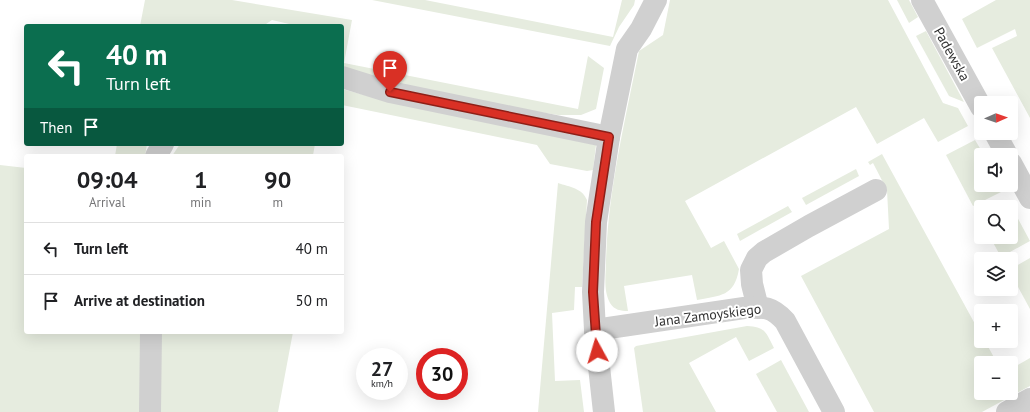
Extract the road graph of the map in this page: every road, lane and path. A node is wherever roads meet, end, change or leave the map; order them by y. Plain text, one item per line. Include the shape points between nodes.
1 (656, 0) edge
2 (922, 0) edge
3 (344, 78) edge
4 (975, 96) edge
5 (609, 137) junction
6 (1018, 176) edge
7 (876, 190) dead end
8 (1030, 198) edge
9 (758, 308) junction
10 (595, 330) junction
11 (151, 334) edge
12 (1030, 399) edge
13 (150, 412) edge
14 (604, 412) edge
15 (834, 412) edge
16 (1007, 412) edge

1 - 5 street via 641,29 626,49
2 - 4 street, Padewska
3 - 5 street via 390,92
5 - 10 street via 596,222 593,292
6 - 8 street
7 - 9 street via 757,258 751,270
9 - 10 street, Jana Zamoyskiego
9 - 15 street, Jana Zamoyskiego via 769,308 785,321
10 - 14 street
11 - 13 street
12 - 16 street

